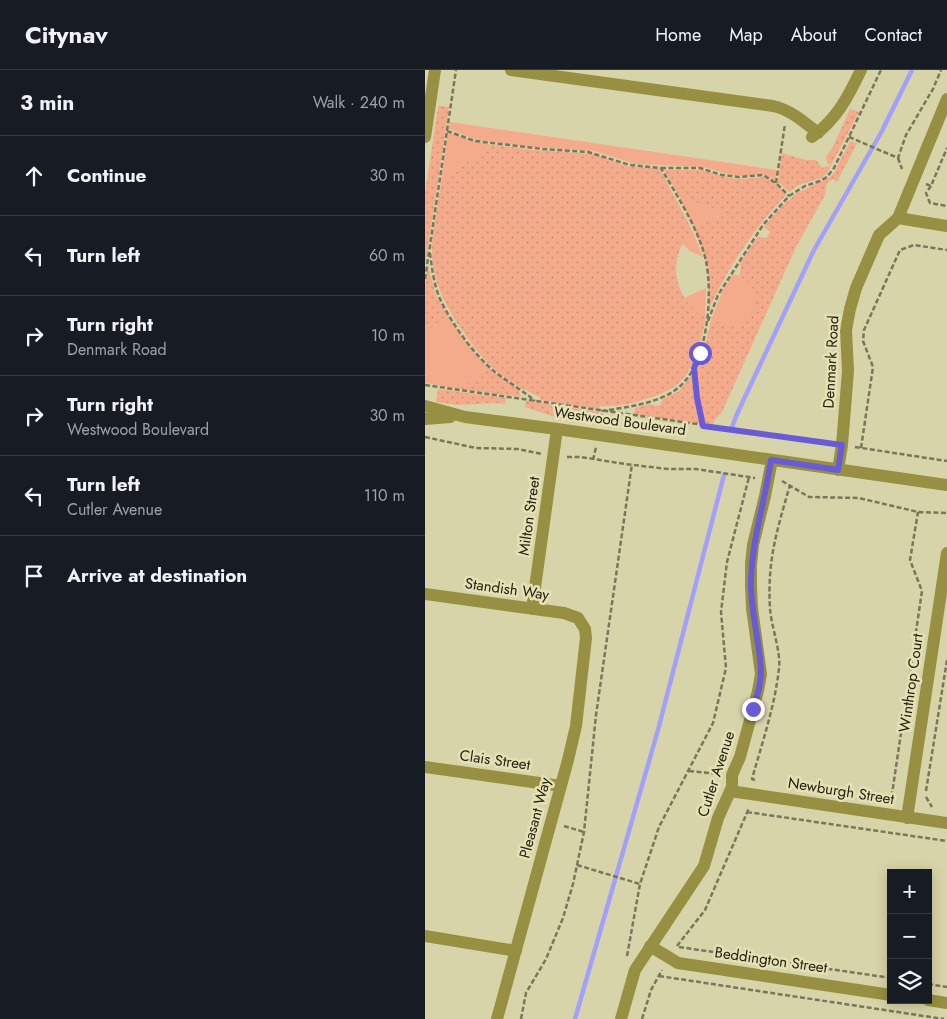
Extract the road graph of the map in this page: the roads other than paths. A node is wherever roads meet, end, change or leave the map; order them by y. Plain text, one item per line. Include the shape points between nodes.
1 (435, 70) edge
2 (511, 70) edge
3 (861, 70) edge
4 (947, 99) edge
5 (425, 137) edge
6 (898, 218) junction
7 (947, 226) edge
8 (425, 406) edge
9 (465, 417) junction
10 (425, 419) edge
11 (557, 428) junction
12 (771, 460) junction
13 (838, 470) junction
14 (947, 485) edge
15 (947, 553) edge
16 (425, 594) edge
17 (532, 609) junction
18 (582, 623) joint
19 (425, 766) edge
20 (561, 786) junction
21 (730, 791) junction
22 (907, 818) junction
23 (947, 823) edge
24 (425, 936) edge
25 (651, 946) junction
26 (516, 951) junction
27 (887, 993) edge
28 (932, 1001) edge
29 (947, 1003) edge
30 (497, 1019) edge
31 (621, 1019) edge

1 - 5 street
2 - 3 street via 783,108 815,135 838,114
4 - 6 street, Denmark Road
6 - 7 street
6 - 13 street, Denmark Road via 879,235 850,309 846,330 848,372
8 - 9 street, Westwood Boulevard
9 - 10 street, Westwood Boulevard
9 - 11 street, Westwood Boulevard
11 - 12 street, Westwood Boulevard
11 - 17 street, Milton Street
12 - 13 street, Westwood Boulevard
12 - 21 street, Cutler Avenue via 751,564 752,608 761,674
13 - 14 street, Westwood Boulevard
15 - 22 street, Winthrop Court
16 - 17 street, Standish Way
17 - 18 street, Standish Way via 571,615
18 - 20 street, Pleasant Way via 585,651 575,726
19 - 20 street, Clais Street
20 - 26 street, Pleasant Way
21 - 22 street, Newburgh Street
21 - 25 street, Cutler Avenue via 703,866
22 - 23 street, Newburgh Street
24 - 26 street
25 - 27 street, Beddington Street via 678,963
25 - 31 street, Cutler Avenue via 635,970
26 - 30 street, Pleasant Way
28 - 29 street

